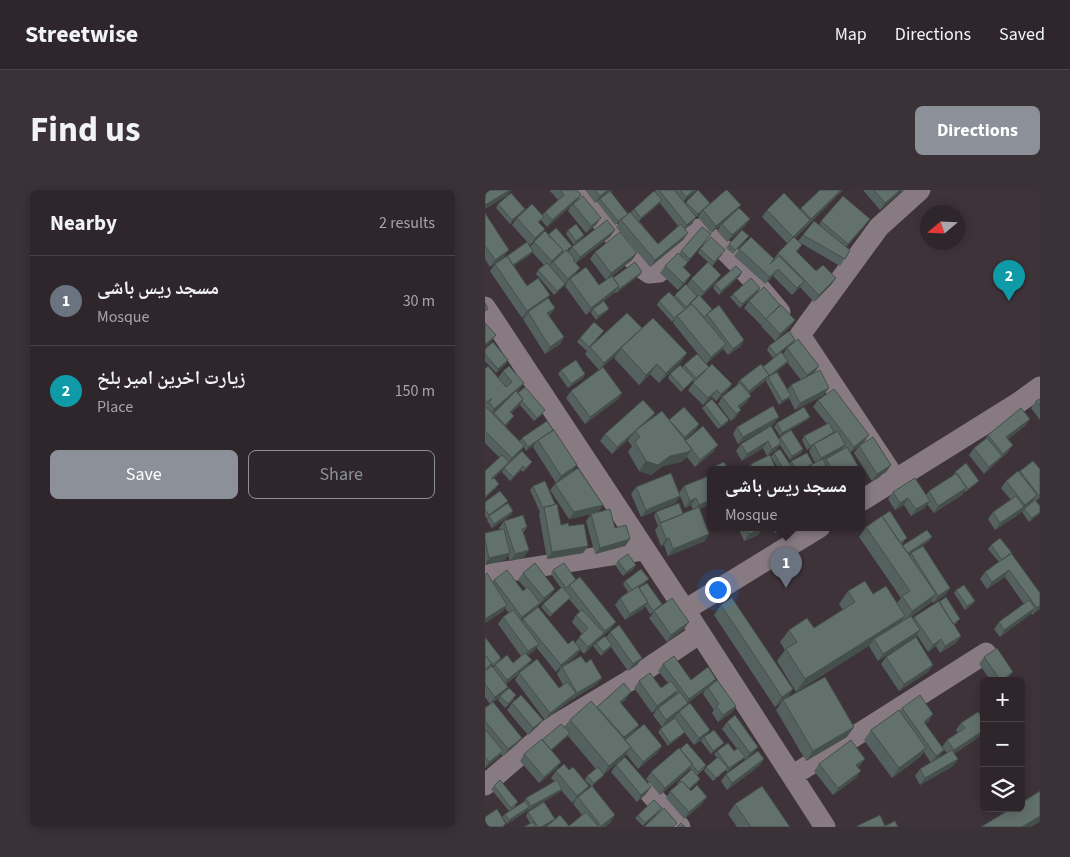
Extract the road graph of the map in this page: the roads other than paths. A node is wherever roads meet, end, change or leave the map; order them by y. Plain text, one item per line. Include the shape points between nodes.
1 (575, 190) edge
2 (920, 190) edge
3 (485, 308) edge
4 (800, 335) junction
5 (1040, 387) edge
6 (896, 480) junction
7 (865, 499) edge
8 (813, 531) edge
9 (644, 550) junction
10 (485, 575) edge
11 (685, 610) junction
12 (700, 632) junction
13 (986, 653) edge
14 (792, 776) junction
15 (485, 784) edge
16 (650, 793) edge
17 (680, 827) edge
18 (825, 827) edge

1 - 4 street via 639,266 649,273 659,272 699,229 752,279
2 - 4 street via 879,227
3 - 9 street
4 - 6 street
5 - 6 street
6 - 7 street
8 - 11 street
9 - 10 street
9 - 11 street
11 - 12 street
12 - 14 street
12 - 15 street via 629,681 552,727
13 - 14 street
14 - 18 street
16 - 17 street

